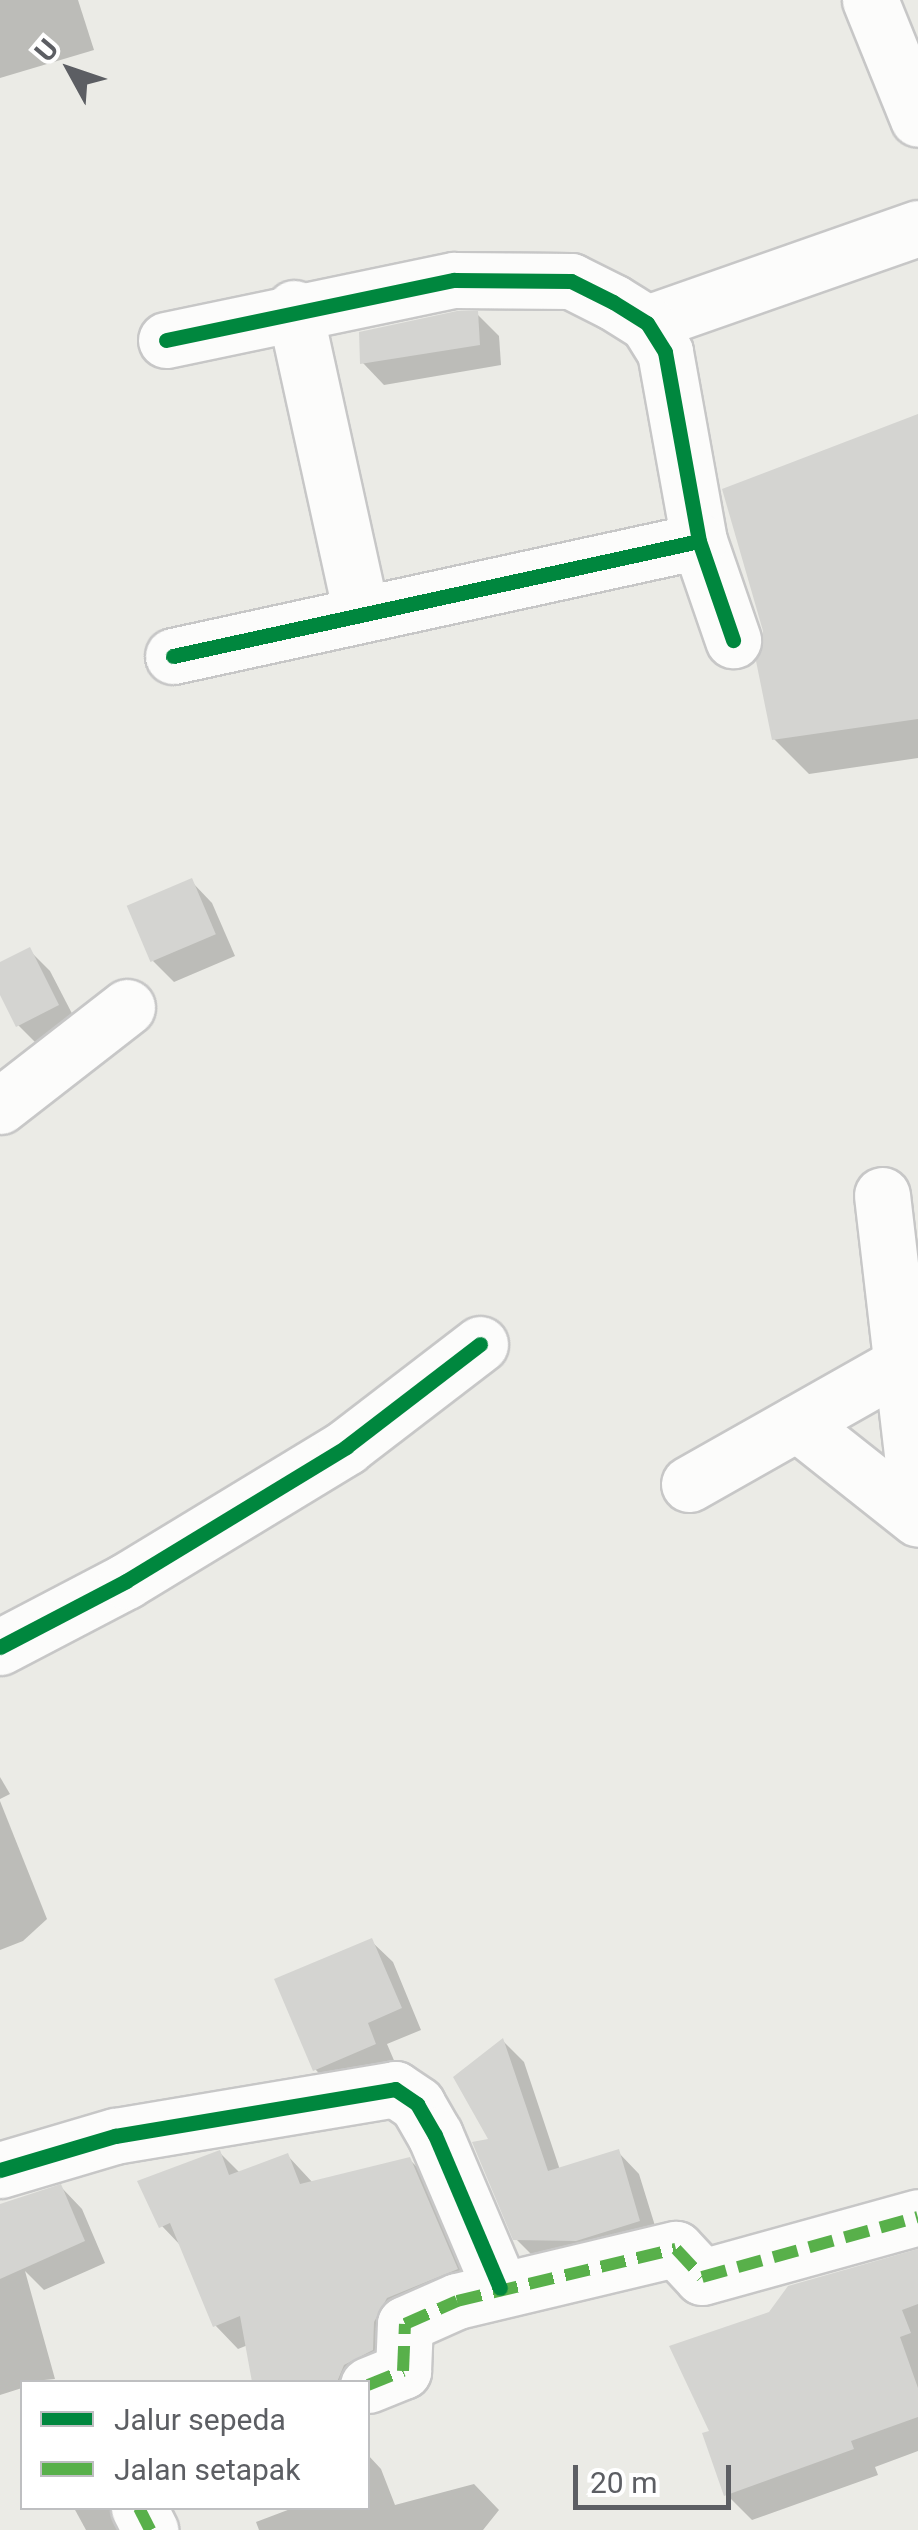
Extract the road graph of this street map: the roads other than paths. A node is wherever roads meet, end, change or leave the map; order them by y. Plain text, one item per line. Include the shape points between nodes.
1 (870, 0) edge
2 (918, 118) edge
3 (918, 228) edge
4 (294, 308) junction
5 (646, 323) junction
6 (166, 340) dead end
7 (699, 541) junction
8 (361, 613) junction
9 (733, 640) dead end
10 (173, 656) dead end
11 (127, 1007) dead end
12 (0, 1106) edge
13 (882, 1196) dead end
14 (480, 1344) dead end
15 (901, 1364) junction
16 (797, 1423) junction
17 (689, 1484) dead end
18 (918, 1508) edge
19 (918, 1519) edge
20 (0, 1647) edge
21 (0, 2170) edge
22 (918, 2218) edge
23 (500, 2288) junction
24 (370, 2384) edge

1 - 2 street
3 - 5 street
4 - 5 street via 454,280 571,281
4 - 6 street
4 - 8 street
5 - 7 street via 674,383
7 - 8 street
7 - 9 street
8 - 10 street
11 - 12 street
13 - 15 street
14 - 20 street via 346,1447 126,1582
15 - 16 street
15 - 18 street
16 - 17 street
16 - 19 street
21 - 23 street via 115,2136 395,2089 417,2104 435,2135
22 - 23 street via 702,2278 676,2249
23 - 24 street via 412,2319 403,2329 403,2371

